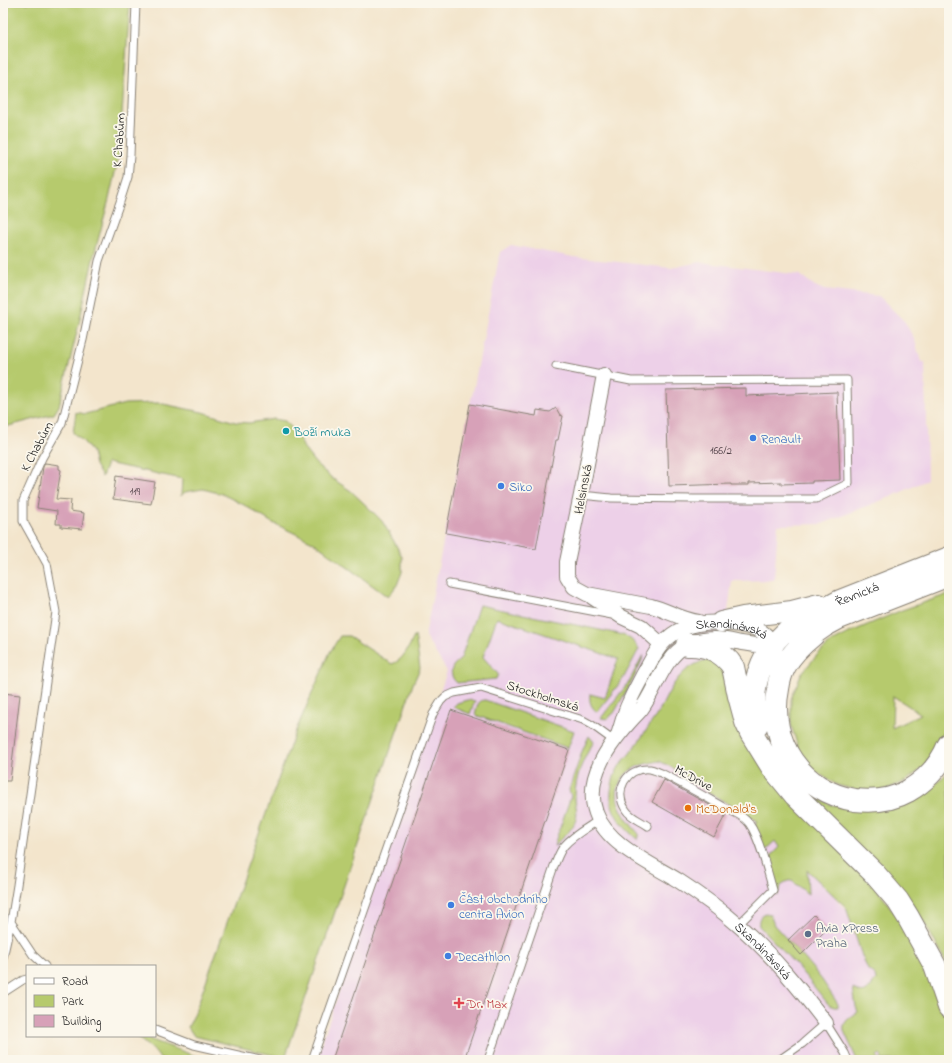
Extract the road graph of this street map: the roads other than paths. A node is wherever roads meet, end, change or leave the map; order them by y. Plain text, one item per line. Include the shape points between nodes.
1 (136, 3) edge
2 (556, 366) dead end
3 (604, 375) junction
4 (581, 495) junction
5 (949, 558) edge
6 (949, 576) edge
7 (909, 582) junction
8 (449, 584) dead end
9 (587, 594) junction
10 (840, 600) junction
11 (622, 617) junction
12 (713, 622) junction
13 (812, 635) junction
14 (661, 644) junction
15 (773, 644) junction
16 (687, 645) junction
17 (781, 675) junction
18 (616, 738) junction
19 (949, 744) edge
20 (762, 751) junction
21 (599, 820) junction
22 (648, 826) dead end
23 (11, 922) junction
24 (738, 925) junction
25 (3, 958) edge
26 (44, 965) edge
27 (26, 979) edge
28 (3, 993) edge
29 (949, 1008) edge
30 (826, 1023) junction
31 (156, 1030) edge
32 (260, 1060) edge
33 (312, 1060) edge
34 (488, 1060) edge
35 (779, 1060) edge
36 (848, 1060) edge

1 - 23 lane, K Chabům via 128,176 99,261 62,423 42,458 23,500 23,521 47,564 56,612
2 - 3 lane
3 - 4 street, Helsinská
3 - 4 lane via 631,381 847,380 849,483 816,499 611,498
4 - 9 street, Helsinská via 566,569 574,587
5 - 7 main road, Řevnická
6 - 7 main road, Řevnická
7 - 10 main road, Řevnická
7 - 13 main road, Řevnická
8 - 11 lane
9 - 11 street, Helsinská
9 - 12 street, Helsinská via 660,608 687,619
10 - 12 main road via 786,612
10 - 15 main road, Řevnická via 790,628
11 - 14 street, Helsinská via 641,626
12 - 14 street, Skandinávská via 685,627
12 - 15 street, Skandinávská via 756,629 766,635
13 - 15 main road, Řevnická via 793,643
13 - 17 highway via 795,651
14 - 18 street, Skandinávská via 629,703
15 - 16 street, Skandinávská via 748,644 712,638
15 - 17 highway
15 - 20 highway via 759,670 755,690 756,720
16 - 18 street, Skandinávská via 673,657 642,708
16 - 20 highway via 710,648 730,663 735,673 746,722
17 - 19 highway via 775,712 781,740 800,771 832,794 869,801 897,796 919,784 929,775
18 - 21 street, Skandinávská via 595,779 593,793
18 - 33 lane, Stockholmská via 583,720 481,688 454,693 441,701 433,714
20 - 29 highway via 795,796 870,868 898,901 935,966
21 - 24 street, Skandinávská via 613,837 632,853 717,907
21 - 34 lane via 574,837 558,858
22 - 24 lane, McDrive via 629,814 623,806 620,792 626,778 642,769 654,770 746,820 756,834 773,890
23 - 25 lane, K Chabům
23 - 26 lane via 33,956
24 - 30 street, Skandinávská via 797,985
27 - 28 lane
30 - 35 lane
30 - 36 lane, Skandinávská
31 - 32 lane via 194,1045

